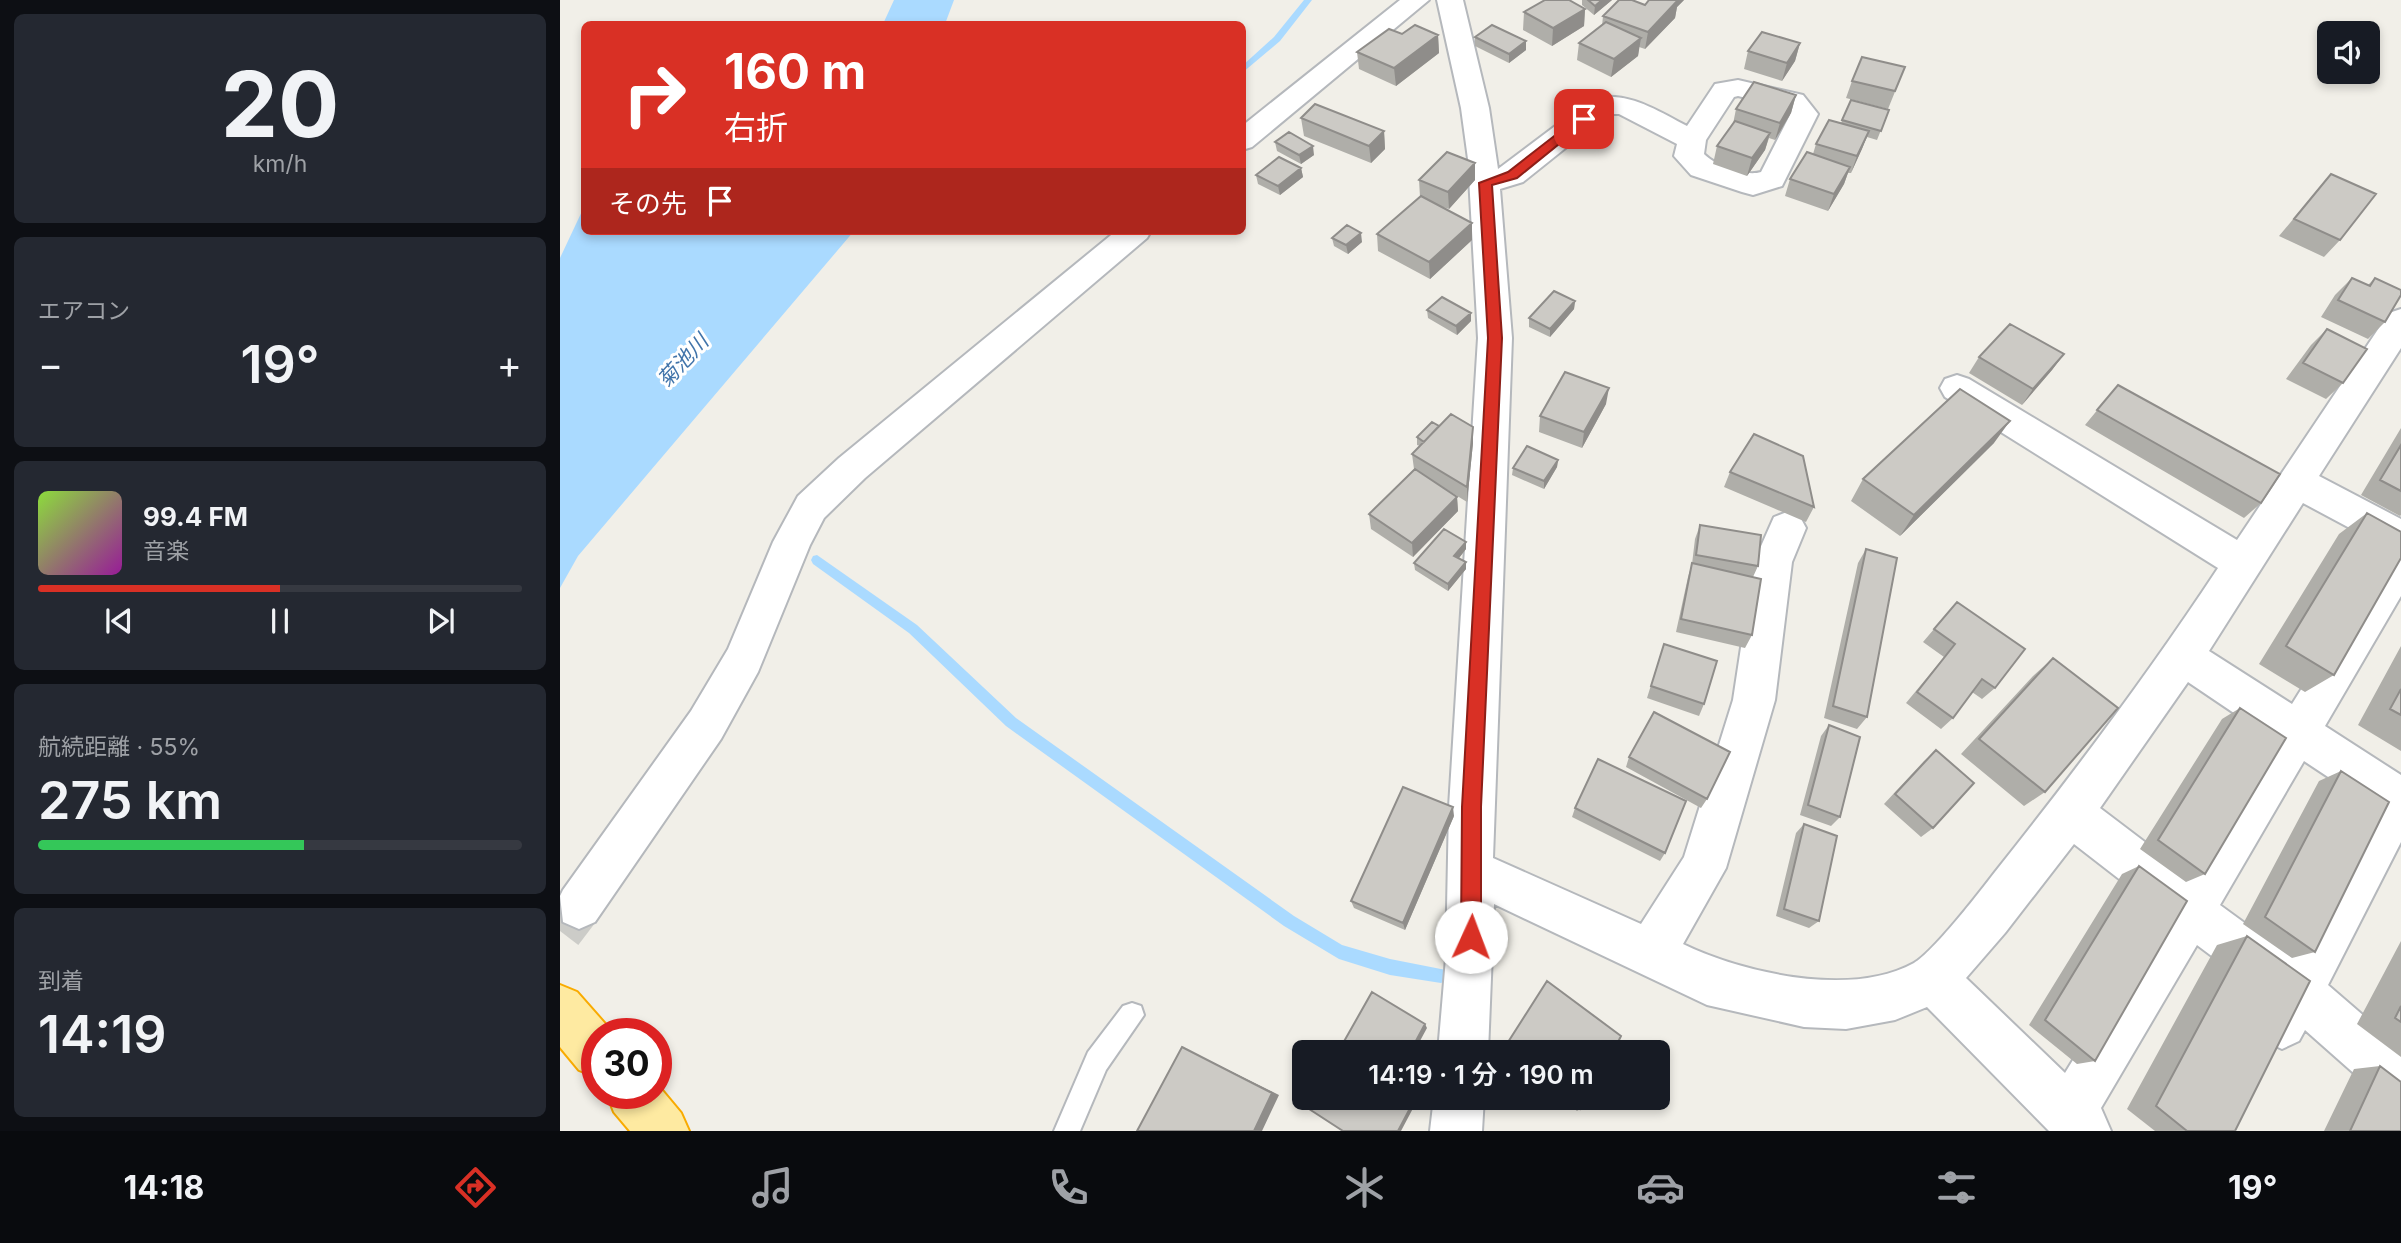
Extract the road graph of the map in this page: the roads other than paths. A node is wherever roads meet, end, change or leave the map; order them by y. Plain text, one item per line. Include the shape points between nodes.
1 (1416, 0) edge
2 (1450, 0) edge
3 (1246, 139) edge
4 (1692, 140) dead end
5 (1486, 183) junction
6 (1131, 235) edge
7 (2401, 321) edge
8 (1957, 388) edge
9 (2295, 481) junction
10 (1787, 528) dead end
11 (2401, 537) edge
12 (2401, 561) edge
13 (2242, 563) junction
14 (2183, 656) junction
15 (2299, 733) junction
16 (2400, 800) edge
17 (2070, 813) junction
18 (1473, 872) junction
19 (579, 906) tunnel mouth
20 (2191, 909) junction
21 (1650, 953) junction
22 (1933, 979) junction
23 (2298, 991) junction
24 (560, 1009) edge
25 (1132, 1015) dead end
26 (581, 1033) edge
27 (1463, 1040) edge
28 (2265, 1061) edge
29 (2401, 1081) edge
30 (645, 1109) edge
31 (1458, 1110) edge
32 (2078, 1123) edge
33 (663, 1131) edge
34 (1067, 1131) edge
35 (1456, 1131) edge

1 - 3 street
2 - 5 street via 1475,108
4 - 5 street via 1624,105 1601,105 1513,175
5 - 18 street via 1495,338 1471,807
6 - 19 street via 811,507 744,659 712,715
7 - 9 street
8 - 13 street
9 - 11 street
9 - 13 street
10 - 21 street via 1773,562 1754,700 1703,868
12 - 15 street
13 - 14 street
14 - 15 street
14 - 17 street
15 - 16 street
15 - 20 street
16 - 23 street
17 - 20 street
17 - 22 street via 1989,917
18 - 21 street
18 - 27 street
20 - 23 street
20 - 32 street
21 - 22 street via 1707,982 1804,1003 1858,1003 1895,996
22 - 32 street
23 - 28 street
23 - 29 street
24 - 26 highway
25 - 34 lane via 1097,1061
30 - 33 highway
31 - 35 street

